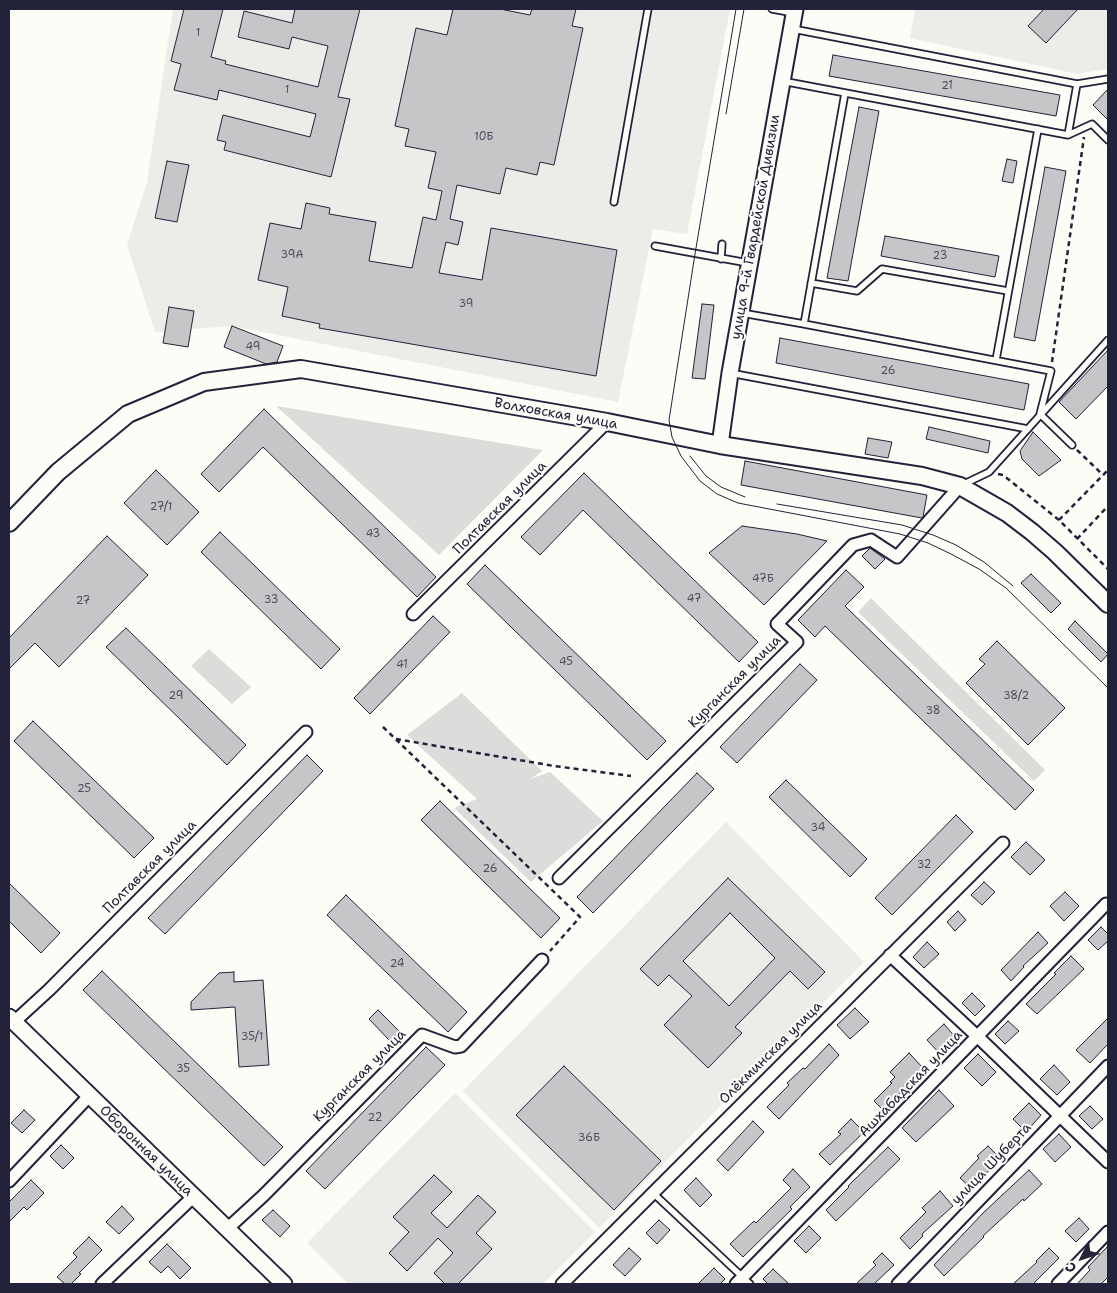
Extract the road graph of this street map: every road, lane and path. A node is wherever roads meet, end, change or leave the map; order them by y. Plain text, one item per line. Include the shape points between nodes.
1 (648, 9) edge
2 (772, 9) edge
3 (794, 11) edge
4 (791, 29) junction
5 (1108, 79) edge
6 (782, 81) junction
7 (1077, 84) junction
8 (846, 92) junction
9 (1085, 127) junction
10 (1038, 129) junction
11 (1068, 135) junction
12 (1108, 140) edge
13 (614, 202) dead end
14 (722, 244) dead end
15 (655, 246) dead end
16 (721, 259) junction
17 (750, 263) junction
18 (811, 283) junction
19 (1008, 292) junction
20 (741, 313) junction
21 (804, 324) junction
22 (1108, 340) edge
23 (996, 360) junction
24 (1051, 371) junction
25 (730, 373) junction
26 (1040, 414) junction
27 (607, 422) junction
28 (1028, 429) junction
29 (720, 445) junction
30 (1072, 445) joint
31 (1108, 470) edge
32 (989, 472) junction
33 (1103, 476) junction
34 (960, 486) junction
35 (1108, 506) edge
36 (1059, 520) junction
37 (9, 523) edge
38 (1076, 539) junction
39 (1108, 569) edge
40 (1108, 604) edge
41 (413, 614) dead end
42 (384, 727) dead end
43 (306, 732) dead end
44 (395, 739) junction
45 (631, 776) dead end
46 (1003, 843) dead end
47 (559, 878) dead end
48 (1106, 904) dead end
49 (890, 955) junction
50 (542, 960) joint
51 (11, 1019) edge
52 (978, 1037) junction
53 (1108, 1066) edge
54 (90, 1095) junction
55 (1059, 1115) junction
56 (1108, 1162) edge
57 (9, 1181) edge
58 (653, 1192) junction
59 (194, 1196) junction
60 (227, 1229) junction
61 (1108, 1232) edge
62 (743, 1282) edge
63 (102, 1284) edge
64 (284, 1284) edge
65 (562, 1284) edge
66 (898, 1284) edge
67 (1058, 1284) edge

1 - 13 lane
2 - 3 lane
3 - 4 street, улица 9-й Гвардейской Дивизии
4 - 6 street, улица 9-й Гвардейской Дивизии
4 - 7 lane
5 - 7 lane
6 - 8 lane
6 - 17 street, улица 9-й Гвардейской Дивизии
7 - 11 lane
8 - 10 lane
8 - 18 lane
9 - 11 lane
9 - 12 lane via 1092,124
9 - 24 path
10 - 11 lane
10 - 19 lane
14 - 16 lane
15 - 16 lane
16 - 17 lane
17 - 20 street, улица 9-й Гвардейской Дивизии
18 - 19 lane via 857,291 882,269
18 - 21 lane
19 - 23 lane
20 - 21 lane
20 - 25 street, улица 9-й Гвардейской Дивизии
21 - 23 lane
22 - 26 lane
23 - 24 lane
24 - 26 lane
25 - 28 lane
25 - 29 street, улица 9-й Гвардейской Дивизии
26 - 28 lane
26 - 30 lane
27 - 29 main road, Волховская улица
27 - 37 main road, Волховская улица via 302,369 204,382 128,414 58,472
27 - 41 street, Полтавская улица
28 - 32 lane
29 - 34 main road, Волховская улица via 922,476
30 - 33 path
31 - 33 path
32 - 34 lane
32 - 36 path via 1004,475
33 - 36 path
34 - 40 main road, Волховская улица via 1007,513 1032,532
34 - 47 street, Курганская улица via 897,557 871,540 853,545 777,624 797,642
35 - 38 path
36 - 38 path
38 - 39 path
42 - 44 path
43 - 51 street, Полтавская улица via 49,990
44 - 45 path
44 - 50 path via 580,917
46 - 49 street, Олёкминская улица
48 - 52 street, Ашхабадская улица
49 - 52 street
49 - 58 street, Олёкминская улица
50 - 60 street, Курганская улица via 461,1046 455,1047 422,1035 264,1196
51 - 54 street, Оборонная улица
52 - 55 street
52 - 62 street, Ашхабадская улица
53 - 55 street, улица Шуберта
54 - 57 street
54 - 59 street, Оборонная улица
55 - 56 street
55 - 66 street, улица Шуберта
58 - 62 lane
58 - 65 street, Олёкминская улица
59 - 60 street, Оборонная улица
59 - 63 street
60 - 64 street, Оборонная улица
61 - 67 street

